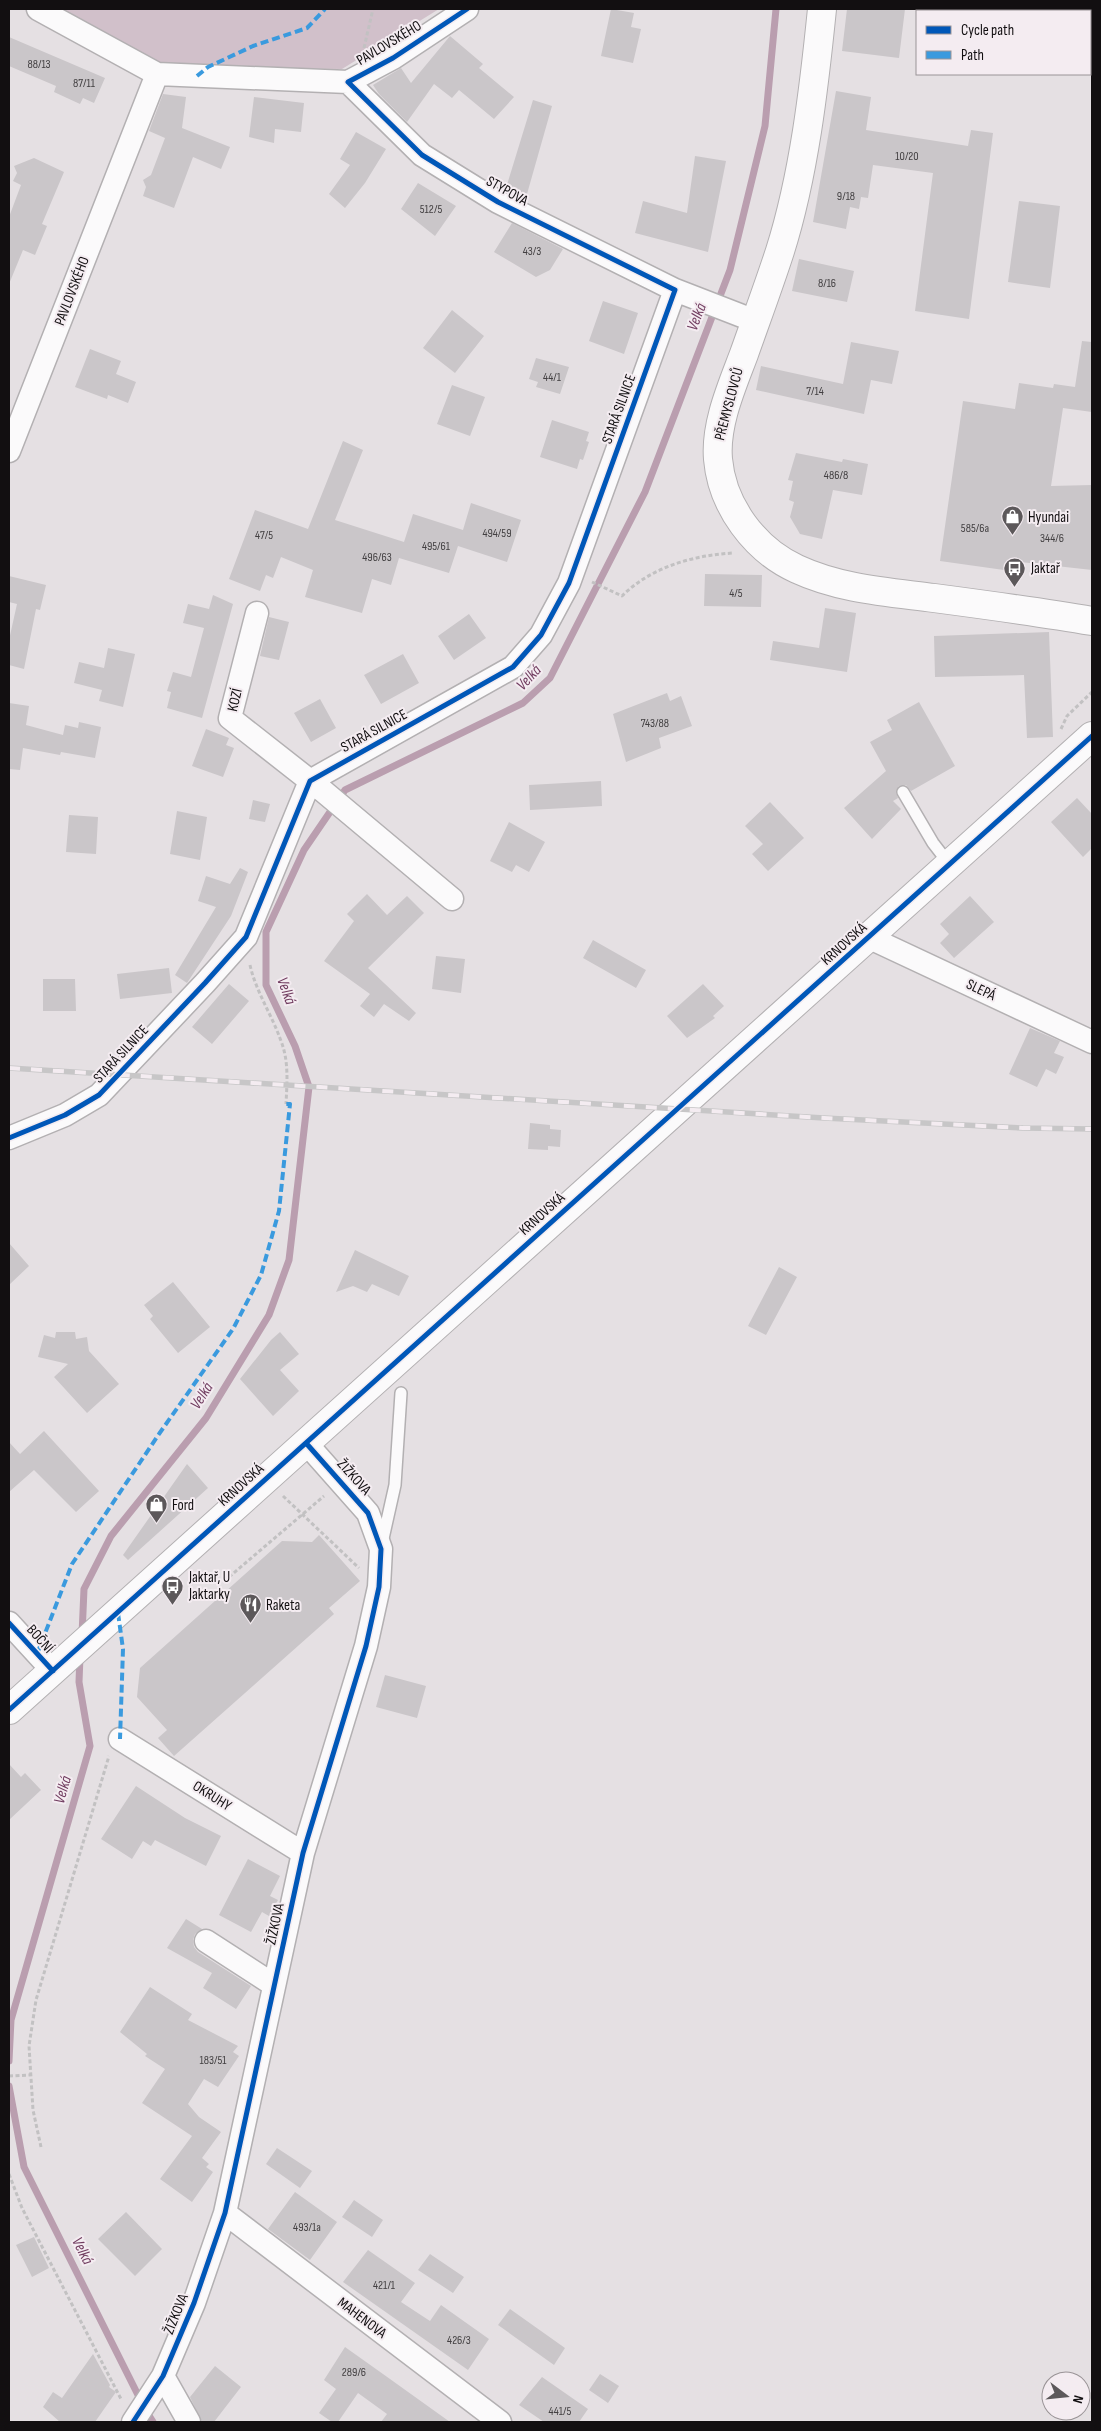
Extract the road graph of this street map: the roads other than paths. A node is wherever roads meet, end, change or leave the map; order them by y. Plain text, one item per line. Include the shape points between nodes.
1 (38, 9) edge
2 (467, 9) edge
3 (822, 9) edge
4 (157, 74) junction
5 (355, 78) junction
6 (684, 294) junction
7 (746, 318) junction
8 (9, 451) edge
9 (257, 613) dead end
10 (1092, 621) edge
11 (1092, 736) edge
12 (316, 786) junction
13 (903, 792) dead end
14 (950, 865) junction
15 (452, 899) dead end
16 (870, 938) junction
17 (1092, 1042) edge
18 (9, 1138) edge
19 (401, 1393) dead end
20 (306, 1443) junction
21 (381, 1549) junction
22 (9, 1623) edge
23 (53, 1671) junction
24 (9, 1710) edge
25 (120, 1739) road end
26 (303, 1853) junction
27 (206, 1941) dead end
28 (274, 1985) junction
29 (225, 2213) junction
30 (160, 2380) junction
31 (134, 2421) edge
32 (189, 2422) edge
33 (500, 2422) edge

1 - 4 street, PAVLOVSKÉHO
2 - 5 street, PAVLOVSKÉHO via 393,58
3 - 7 main road, PŘEMYSLOVCŮ via 797,184 781,249
4 - 5 street, PAVLOVSKÉHO
4 - 8 street, PAVLOVSKÉHO
5 - 6 street, STYPOVA via 422,155 498,202
6 - 7 street, STYPOVA
6 - 12 street, STARÁ SILNICE via 569,583 541,635 513,668
7 - 10 main road, PŘEMYSLOVCŮ via 719,438 718,460 723,483 735,509 750,533 767,550 797,569 849,586
9 - 12 street, KOZÍ via 230,718
11 - 14 main road, KRNOVSKÁ
12 - 15 street
12 - 18 street, STARÁ SILNICE via 246,937 206,983 99,1095 65,1115
13 - 14 lane
14 - 16 main road, KRNOVSKÁ
16 - 17 street, SLEPÁ
16 - 20 main road, KRNOVSKÁ
19 - 21 lane via 395,1485
20 - 21 street, ŽIŽKOVA via 368,1513
20 - 23 main road, KRNOVSKÁ
21 - 26 street, ŽIŽKOVA via 379,1587 366,1646
22 - 23 street, BOČNÍ
23 - 24 main road, KRNOVSKÁ
25 - 26 street, OKRUHY
26 - 28 street, ŽIŽKOVA
27 - 28 street
28 - 29 street, ŽIŽKOVA
29 - 30 street, ŽIŽKOVA via 194,2303
29 - 33 street, MAHENOVA
30 - 31 street, ŽIŽKOVA
30 - 32 street

